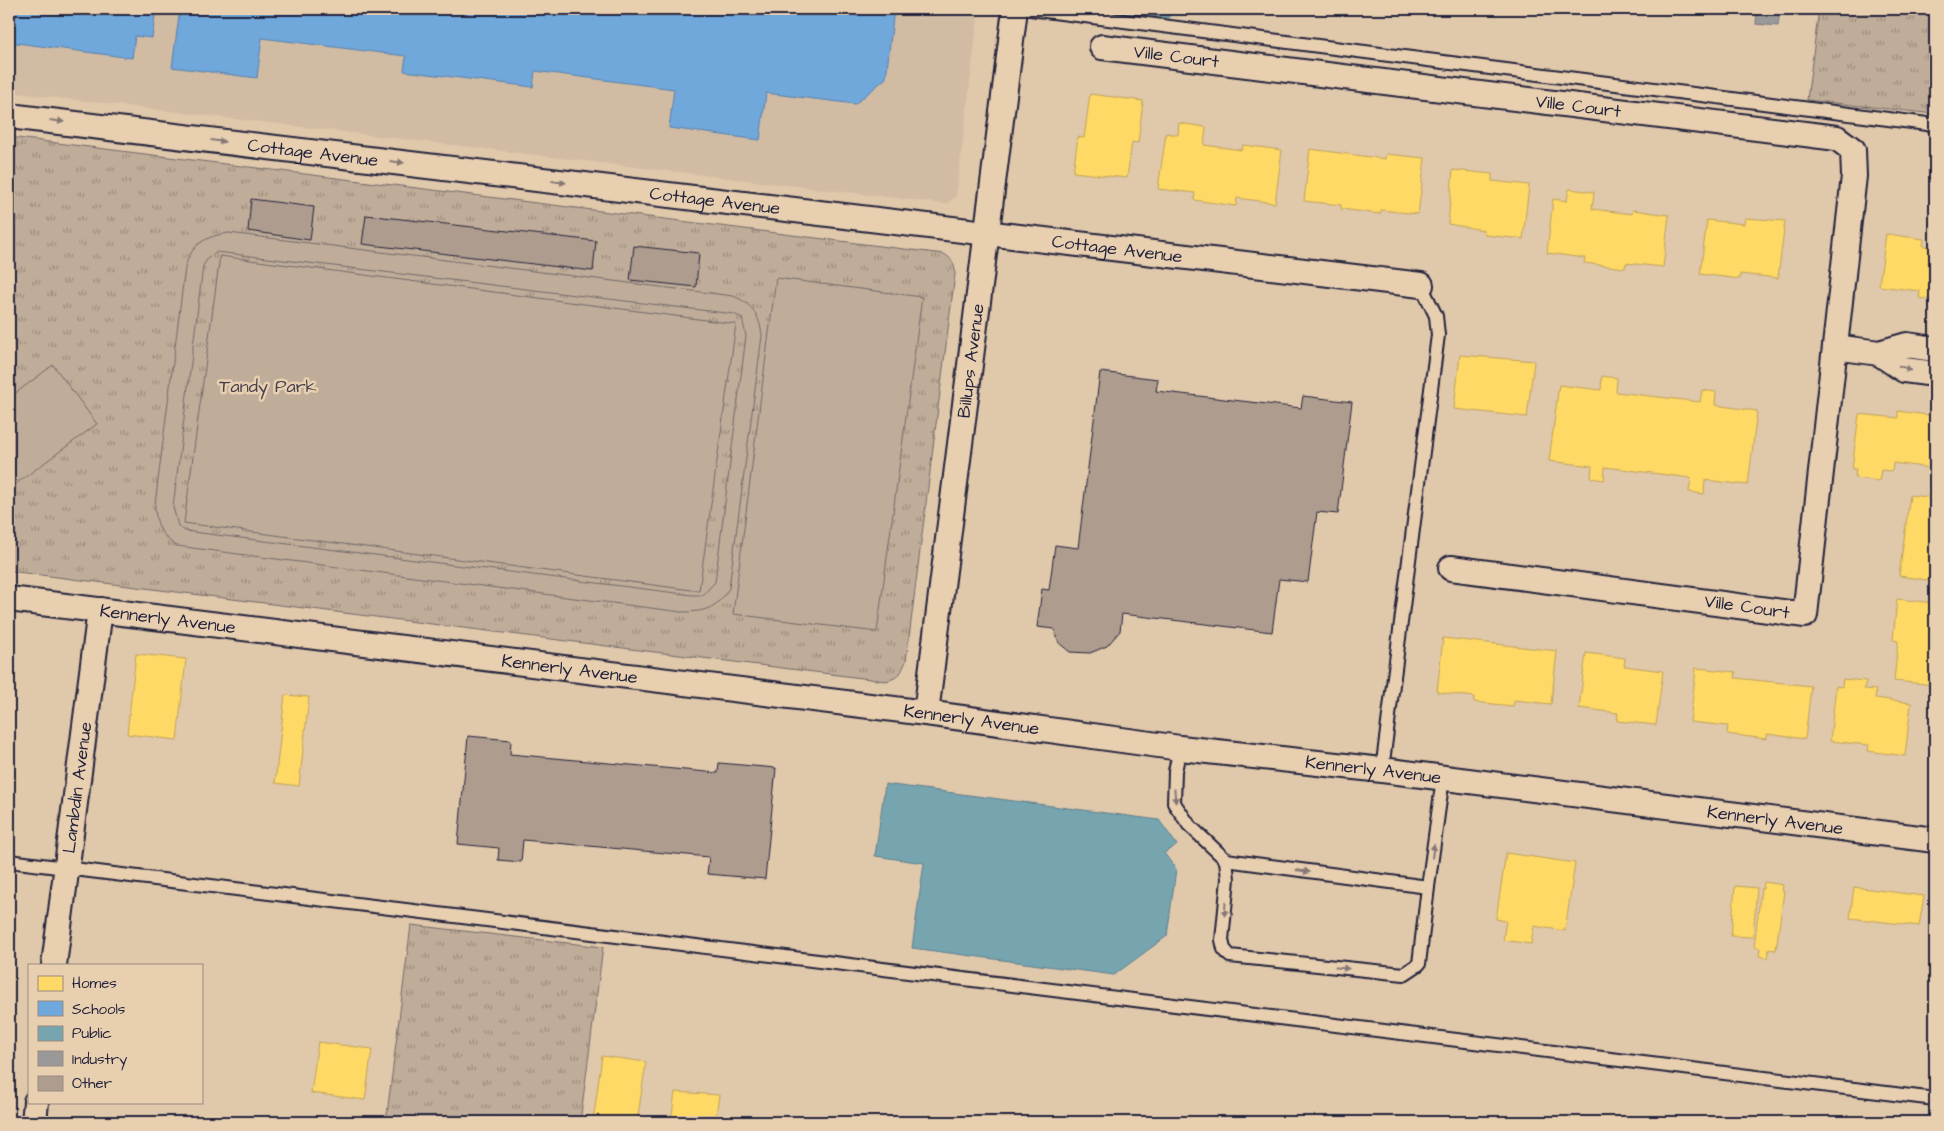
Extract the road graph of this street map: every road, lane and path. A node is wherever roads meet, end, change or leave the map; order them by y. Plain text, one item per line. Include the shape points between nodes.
1 (1015, 9) edge
2 (1030, 9) edge
3 (1102, 47) dead end
4 (9, 116) edge
5 (1935, 126) edge
6 (987, 233) junction
7 (1421, 286) joint
8 (1835, 347) junction
9 (1935, 349) edge
10 (1879, 352) junction
11 (1935, 374) edge
12 (1451, 568) dead end
13 (9, 599) edge
14 (100, 610) junction
15 (926, 713) junction
16 (1180, 748) junction
17 (1382, 770) junction
18 (1443, 778) junction
19 (1935, 840) edge
20 (1226, 860) junction
21 (9, 861) edge
22 (67, 868) junction
23 (1428, 887) junction
24 (54, 964) edge
25 (1935, 1099) edge
26 (36, 1104) edge
27 (34, 1122) edge

1 - 6 street, Billups Avenue
2 - 5 lane
3 - 8 street, Ville Court via 1837,138 1853,150 1854,176
4 -> 6 street, Cottage Avenue
6 - 7 street, Cottage Avenue
6 - 15 street, Billups Avenue
7 - 17 lane via 1436,316 1438,334
8 - 10 street
8 - 12 street, Ville Court via 1805,615
9 - 10 street via 1907,345
10 -> 11 street via 1904,370
13 - 14 street, Kennerly Avenue
14 - 15 street, Kennerly Avenue
14 - 22 street, Lambdin Avenue
15 - 16 street, Kennerly Avenue
16 - 17 street, Kennerly Avenue
16 -> 20 lane via 1174,803 1189,825
17 - 18 street, Kennerly Avenue
18 - 19 street, Kennerly Avenue
23 -> 18 lane
20 -> 23 lane
20 -> 23 lane via 1228,879 1222,940 1230,956 1404,974 1411,972 1419,964
21 - 22 lane
22 - 24 street, Lambdin Avenue
22 - 25 lane
26 - 27 street

